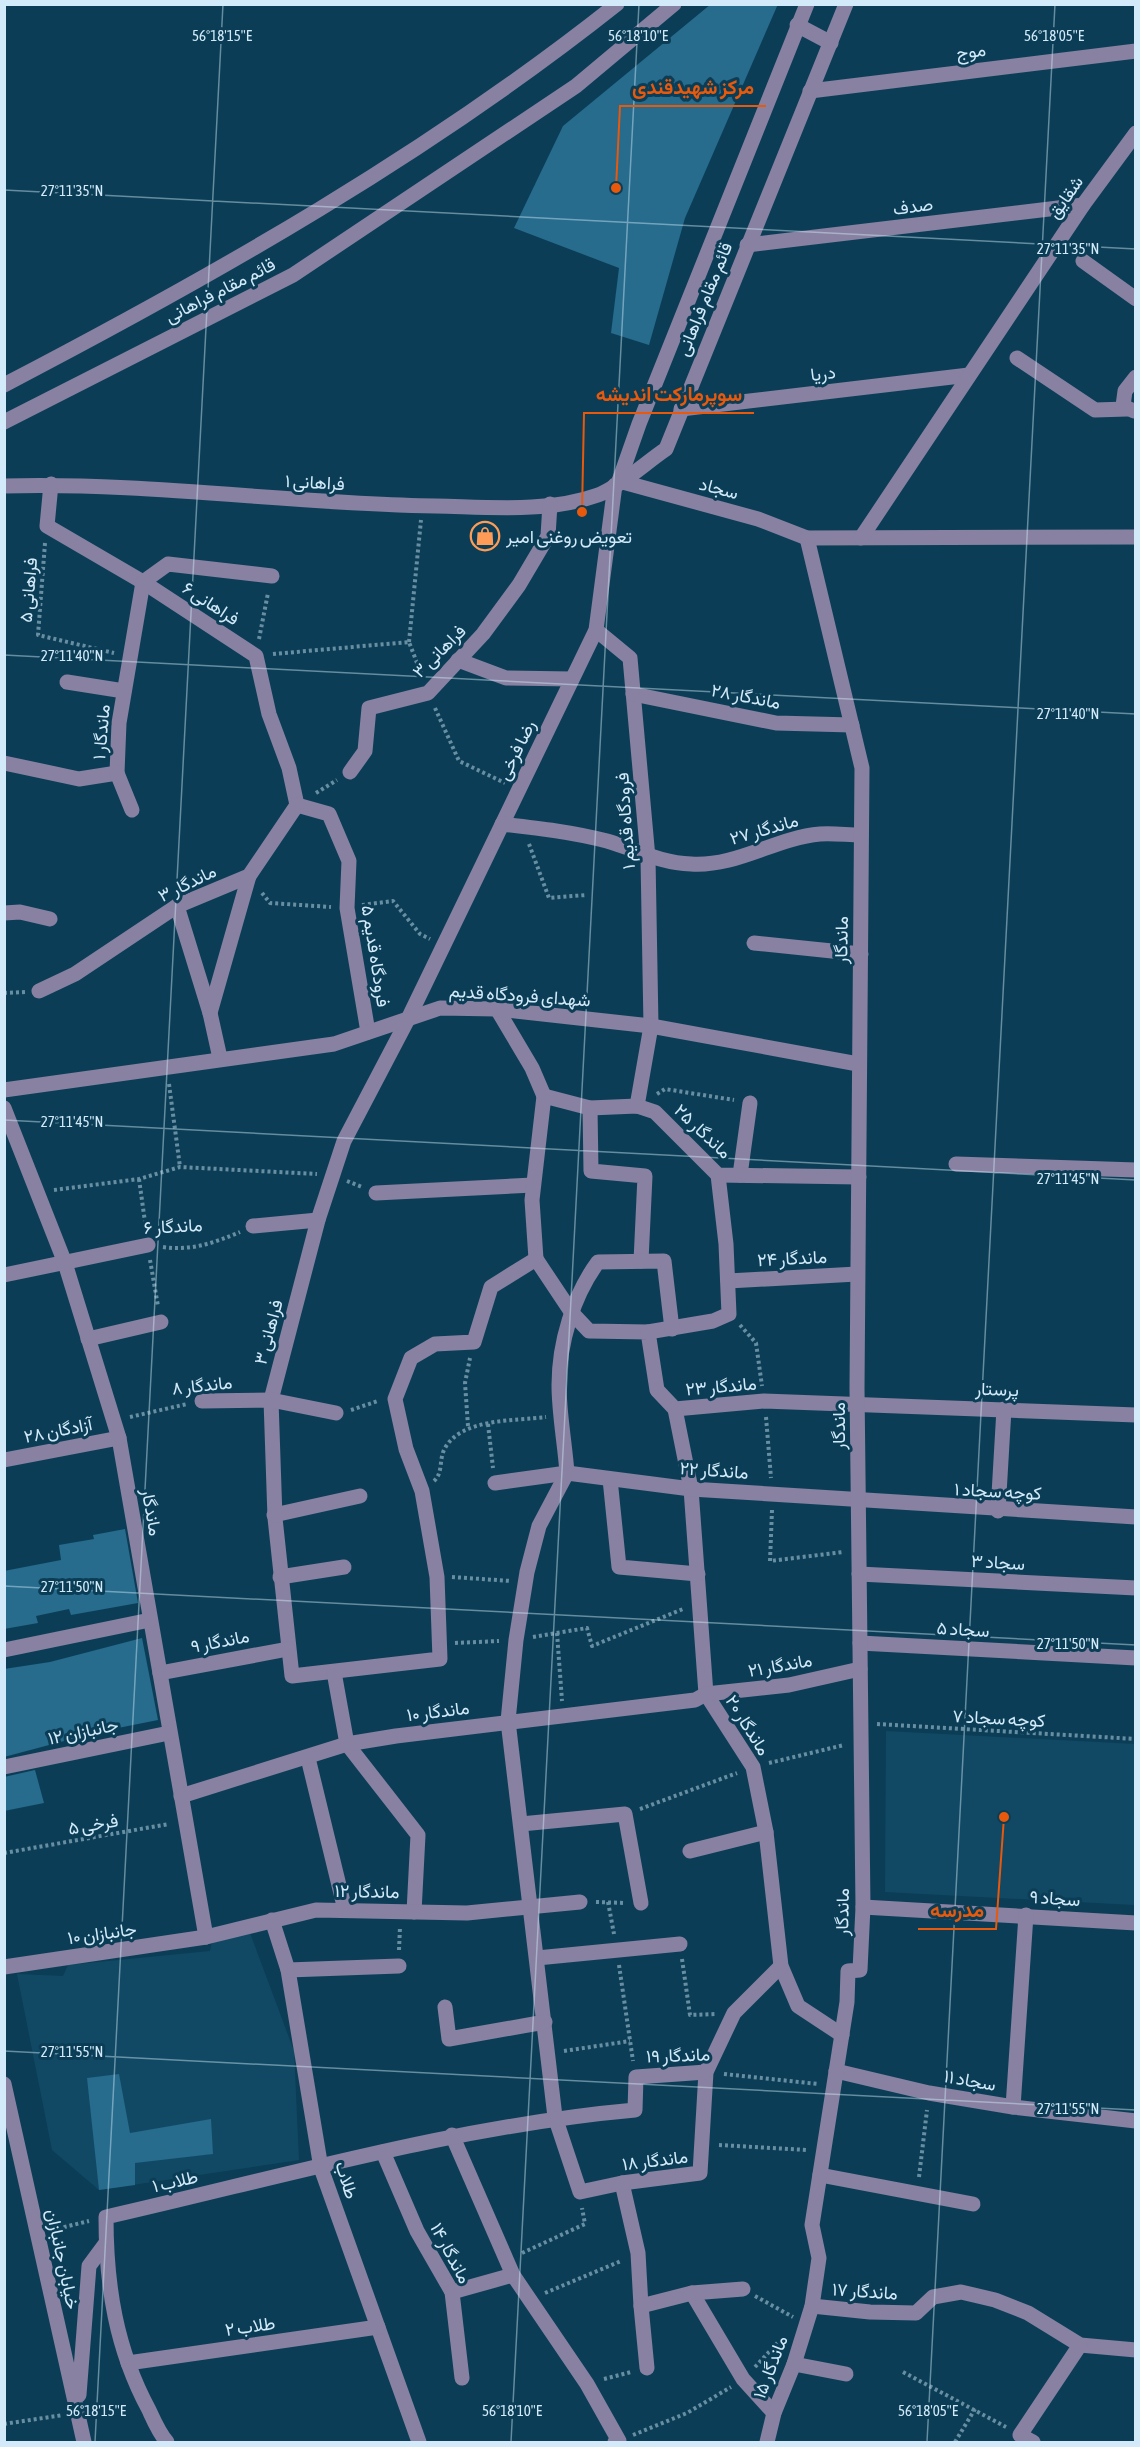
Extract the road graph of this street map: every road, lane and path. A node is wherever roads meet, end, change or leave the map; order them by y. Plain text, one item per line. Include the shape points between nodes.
1 (617, 4) edge
2 (674, 4) edge
3 (807, 4) edge
4 (846, 4) edge
5 (797, 26) junction
6 (831, 43) junction
7 (1136, 51) edge
8 (810, 91) junction
9 (1136, 133) edge
10 (1083, 205) junction
11 (747, 245) junction
12 (1083, 261) dead end
13 (1136, 299) edge
14 (1017, 358) dead end
15 (969, 375) junction
16 (1136, 377) edge
17 (4, 385) edge
18 (681, 409) junction
19 (1131, 410) edge
20 (4, 422) edge
21 (617, 483) junction
22 (51, 484) junction
23 (4, 486) edge
24 (550, 504) junction
25 (423, 506) junction
26 (47, 526) junction
27 (1136, 537) edge
28 (807, 538) junction
29 (861, 538) junction
30 (272, 576) joint
31 (143, 582) junction
32 (596, 630) junction
33 (409, 642) junction
34 (129, 656) junction
35 (256, 656) junction
36 (459, 660) junction
37 (572, 679) junction
38 (67, 682) dead end
39 (124, 691) junction
40 (428, 693) junction
41 (633, 694) junction
42 (852, 725) junction
43 (4, 763) edge
44 (350, 772) joint
45 (117, 773) junction
46 (519, 790) junction
47 (297, 805) junction
48 (132, 810) dead end
49 (502, 824) junction
50 (523, 826) junction
51 (861, 835) junction
52 (648, 858) junction
53 (249, 876) junction
54 (586, 895) dead end
55 (177, 906) junction
56 (347, 908) junction
57 (4, 913) edge
58 (50, 919) dead end
59 (754, 943) dead end
60 (442, 944) junction
61 (861, 954) junction
62 (39, 992) dead end
63 (497, 1009) junction
64 (210, 1013) junction
65 (408, 1019) junction
66 (651, 1026) junction
67 (368, 1032) junction
68 (220, 1058) junction
69 (858, 1064) junction
70 (167, 1066) junction
71 (4, 1090) edge
72 (544, 1096) junction
73 (750, 1103) joint
74 (637, 1106) junction
75 (4, 1108) edge
76 (590, 1108) junction
77 (956, 1164) dead end
78 (180, 1167) junction
79 (1136, 1170) edge
80 (332, 1175) junction
81 (718, 1175) junction
82 (740, 1175) junction
83 (859, 1177) junction
84 (533, 1185) junction
85 (36, 1192) junction
86 (376, 1193) joint
87 (318, 1220) junction
88 (253, 1226) joint
89 (148, 1245) joint
90 (536, 1259) junction
91 (640, 1261) junction
92 (65, 1263) junction
93 (857, 1274) junction
94 (4, 1275) edge
95 (728, 1281) junction
96 (572, 1313) junction
97 (729, 1314) junction
98 (160, 1322) dead end
99 (672, 1329) junction
100 (648, 1332) junction
101 (88, 1339) junction
102 (474, 1342) junction
103 (398, 1391) junction
104 (271, 1400) junction
105 (202, 1401) joint
106 (764, 1401) junction
107 (857, 1404) junction
108 (675, 1409) junction
109 (1004, 1409) junction
110 (336, 1413) joint
111 (1136, 1414) edge
112 (562, 1415) junction
113 (115, 1421) junction
114 (488, 1424) junction
115 (468, 1426) junction
116 (119, 1438) junction
117 (4, 1460) edge
118 (567, 1473) junction
119 (610, 1479) junction
120 (495, 1483) joint
121 (692, 1489) junction
122 (422, 1491) junction
123 (772, 1494) junction
124 (360, 1496) dead end
125 (858, 1501) junction
126 (998, 1511) junction
127 (274, 1515) junction
128 (1136, 1517) edge
129 (859, 1550) junction
130 (344, 1567) dead end
131 (698, 1574) junction
132 (859, 1574) junction
133 (280, 1577) junction
134 (436, 1577) junction
135 (525, 1581) junction
136 (1136, 1588) edge
137 (700, 1603) junction
138 (150, 1620) junction
139 (557, 1633) junction
140 (516, 1640) junction
141 (860, 1643) junction
142 (440, 1644) junction
143 (288, 1649) junction
144 (4, 1650) edge
145 (1136, 1659) edge
146 (860, 1668) junction
147 (334, 1672) junction
148 (160, 1673) junction
149 (706, 1694) junction
150 (563, 1715) junction
151 (508, 1721) junction
152 (861, 1724) junction
153 (169, 1733) junction
154 (1136, 1738) edge
155 (861, 1741) junction
156 (347, 1744) junction
157 (308, 1758) junction
158 (4, 1767) edge
159 (753, 1767) junction
160 (181, 1796) junction
161 (625, 1814) junction
162 (186, 1821) junction
163 (521, 1824) junction
164 (766, 1832) junction
165 (690, 1851) dead end
166 (4, 1853) edge
167 (580, 1902) joint
168 (608, 1902) junction
169 (641, 1903) joint
170 (530, 1906) junction
171 (863, 1907) junction
172 (345, 1910) junction
173 (407, 1912) junction
174 (1026, 1915) junction
175 (272, 1920) junction
176 (1136, 1923) edge
177 (206, 1937) junction
178 (680, 1944) joint
179 (616, 1950) junction
180 (537, 1958) junction
181 (399, 1966) joint
182 (781, 1966) junction
183 (4, 1967) edge
184 (288, 1970) junction
185 (444, 2007) dead end
186 (734, 2013) junction
187 (545, 2022) junction
188 (842, 2035) junction
189 (630, 2041) junction
190 (549, 2053) junction
191 (706, 2072) junction
192 (636, 2077) junction
193 (835, 2079) junction
194 (4, 2084) edge
195 (929, 2093) junction
196 (1013, 2107) junction
197 (555, 2117) junction
198 (1136, 2121) edge
199 (452, 2135) junction
200 (703, 2144) junction
201 (824, 2151) junction
202 (383, 2152) junction
203 (20, 2156) junction
204 (4, 2158) edge
205 (321, 2168) junction
206 (820, 2175) junction
207 (622, 2183) junction
208 (580, 2192) junction
209 (917, 2193) junction
210 (973, 2204) dead end
211 (106, 2217) junction
212 (37, 2233) junction
213 (106, 2243) junction
214 (638, 2253) junction
215 (506, 2260) junction
216 (513, 2275) junction
217 (743, 2289) joint
218 (452, 2292) junction
219 (692, 2293) junction
220 (529, 2300) junction
221 (641, 2306) junction
222 (812, 2306) junction
223 (378, 2327) junction
224 (791, 2329) dead end
225 (1080, 2345) junction
226 (1136, 2350) edge
227 (128, 2363) junction
228 (795, 2364) junction
229 (647, 2368) joint
230 (903, 2372) dead end
231 (846, 2374) dead end
232 (462, 2378) dead end
233 (743, 2379) junction
234 (587, 2384) junction
235 (975, 2409) junction
236 (77, 2413) junction
237 (774, 2413) junction
238 (4, 2424) edge
239 (1026, 2439) edge
240 (84, 2442) edge
241 (167, 2442) edge
242 (419, 2442) edge
243 (617, 2442) edge
244 (767, 2442) edge
245 (955, 2442) edge

1 - 17 street, قائم مقام فراهانی via 553,55 334,200 165,299
2 - 20 street, قائم مقام فراهانی via 576,86 293,275
3 - 5 street, قائم مقام فراهانی
4 - 6 street, قائم مقام فراهانی
5 - 6 street
5 - 21 street, قائم مقام فراهانی
6 - 8 street, قائم مقام فراهانی
7 - 8 street, موج
8 - 11 street, قائم مقام فراهانی
9 - 10 street, شقایق
10 - 11 street, صدف
10 - 15 street, شقایق
11 - 18 street, قائم مقام فراهانی
12 - 13 street
14 - 19 street via 1095,410
15 - 18 street, دریا
15 - 29 street, شقایق
16 - 19 street via 1123,398 1123,406
18 - 21 street, قائم مقام فراهانی via 666,449
21 - 24 street, فراهانی ۱ via 591,497
21 - 28 street, سجاد via 758,519
21 - 32 street, رضا فرخی
22 - 23 street, فراهانی ۱
22 - 25 street, فراهانی ۱
22 - 26 street
24 - 25 street, فراهانی ۱ via 513,508
24 - 36 street, فراهانی ۳ via 548,536 513,593
25 - 33 path
26 - 31 street, فراهانی ۶
26 - 34 path, فراهانی ۵ via 38,635
27 - 29 street
28 - 29 street
28 - 42 street, ماندگار
30 - 31 street via 168,564
30 - 35 path
31 - 34 street, ماندگار ۱
31 - 35 street, فراهانی ۶
32 - 37 street, رضا فرخی
32 - 41 street, فرودگاه قدیم ۱ via 630,658
33 - 35 path
33 - 40 path
34 - 39 street, ماندگار ۱
35 - 47 street
36 - 37 street via 506,678
36 - 40 street, فراهانی ۳
37 - 46 street, رضا فرخی
38 - 39 street
39 - 45 street, ماندگار ۱
40 - 44 street, فراهانی ۳ via 369,708 365,751
40 - 46 path via 459,761
41 - 42 street, ماندگار ۲۸ via 776,723
41 - 52 street, فرودگاه قدیم ۱
42 - 51 street, ماندگار via 862,768
43 - 45 street, ماندگار ۱ via 79,778
44 - 47 path
45 - 48 street
46 - 49 street, رضا فرخی
47 - 53 street
47 - 56 street, فرودگاه قدیم ۵ via 329,814 349,861
49 - 50 street, ماندگار ۲۷
49 - 60 street, رضا فرخی
50 - 52 street, ماندگار ۲۷ via 609,842
50 - 54 path via 549,898
51 - 52 street, ماندگار ۲۷ via 819,834 739,859 692,865
51 - 61 street, ماندگار
52 - 66 street, فرودگاه قدیم ۱
53 - 55 street, ماندگار ۳
53 - 56 path via 270,903
53 - 64 street
55 - 62 street, ماندگار ۳ via 75,974
55 - 64 street
56 - 60 path via 393,901 420,934
56 - 67 street, فرودگاه قدیم ۵
57 - 58 street via 20,912
59 - 61 street
60 - 65 street, رضا فرخی
61 - 69 street, ماندگار
63 - 65 street, شهدای فرودگاه قدیم via 440,1008
63 - 66 street, شهدای فرودگاه قدیم
63 - 72 street
64 - 68 street
65 - 67 street, شهدای فرودگاه قدیم
65 - 80 street, فراهانی ۳ via 344,1141
66 - 69 street, شهدای فرودگاه قدیم
66 - 74 street, فرودگاه قدیم ۱
67 - 68 street, شهدای فرودگاه قدیم via 334,1044
68 - 70 street, شهدای فرودگاه قدیم
69 - 83 street, ماندگار
70 - 71 street, شهدای فرودگاه قدیم
70 - 78 path
72 - 76 street
72 - 84 street
73 - 74 path via 665,1089
73 - 82 street
74 - 76 street
74 - 81 street, ماندگار ۲۵ via 655,1113
75 - 85 street, ماندگار
76 - 91 street via 591,1172 645,1176
77 - 79 street
78 - 80 path
78 - 85 path via 139,1179
80 - 86 path
80 - 87 street, فراهانی ۳
81 - 82 street, ماندگار ۲۵
81 - 95 street
82 - 83 street, ماندگار ۲۵
83 - 93 street, ماندگار
84 - 86 street
84 - 90 street
85 - 92 street, ماندگار
87 - 88 street
87 - 104 street, فراهانی ۳
88 - 89 path, ماندگار ۶ via 210,1244 178,1249
89 - 92 street, ماندگار ۶
90 - 96 street
90 - 102 street via 491,1287
91 - 96 street via 598,1262
91 - 99 street via 664,1261
92 - 94 street, ماندگار ۶
92 - 101 street, ماندگار
93 - 95 street, ماندگار ۲۴
93 - 107 street, ماندگار
95 - 97 street
96 - 100 street via 589,1331
96 - 112 street via 565,1333 559,1385
97 - 99 street
97 - 106 path via 756,1343
98 - 101 street
99 - 100 street
100 - 108 street, ماندگار ۲۳ via 657,1390
101 - 113 street, ماندگار
102 - 103 street via 435,1344 411,1358
102 - 115 path via 465,1383
103 - 110 path via 368,1407
103 - 122 street via 395,1399 406,1449
104 - 105 street, ماندگار ۸
104 - 110 street, ماندگار ۸
104 - 127 street, فراهانی ۳
105 - 113 path, ماندگار ۸
106 - 107 street, ماندگار ۲۳
106 - 108 street, ماندگار ۲۳
106 - 123 path
107 - 109 street, پرستار
107 - 125 street, ماندگار
108 - 121 street, ماندگار ۲۰
109 - 111 street, پرستار
109 - 126 street
112 - 114 path
112 - 118 street
113 - 116 street, ماندگار
114 - 115 path
114 - 120 path
115 - 122 path via 444,1449 439,1477
116 - 117 street, آزادگان ۲۸
116 - 138 street, ماندگار
118 - 119 street, ماندگار ۲۲
118 - 120 street, ماندگار ۲۲
118 - 135 street via 539,1526
119 - 121 street, ماندگار ۲۲
119 - 131 street via 618,1567
121 - 123 street, ماندگار ۲۲
121 - 131 street, ماندگار ۲۰
122 - 134 street
123 - 125 street, ماندگار ۲۲
123 - 129 path via 770,1561
124 - 127 street
125 - 126 street, کوچه سجاد ۱
125 - 129 street, ماندگار
126 - 128 street, کوچه سجاد ۱
127 - 133 street, فراهانی ۳
129 - 132 street, ماندگار
130 - 133 street
131 - 137 street, ماندگار ۲۰
132 - 136 street, سجاد ۳
132 - 141 street, ماندگار
133 - 143 street, فراهانی ۳
134 - 135 path
134 - 142 street
135 - 140 street
137 - 139 path via 592,1646 587,1628
137 - 149 street, ماندگار ۲۰
138 - 144 street
138 - 148 street, ماندگار
139 - 140 path
139 - 150 path
140 - 142 path
140 - 151 street
141 - 145 street, سجاد ۵
141 - 146 street, ماندگار
142 - 147 street via 440,1659
143 - 147 street, فراهانی ۳ via 292,1676
143 - 148 street, ماندگار ۹
146 - 149 street, ماندگار ۲۱ via 789,1685
146 - 152 street, ماندگار
147 - 156 street
148 - 153 street, ماندگار
149 - 150 street, ماندگار ۱۰ via 695,1700
149 - 159 street, ماندگار ۲۰
150 - 151 street, ماندگار ۱۰
151 - 156 street, ماندگار ۱۰
151 - 163 street
152 - 154 path, کوچه سجاد ۷
152 - 155 street, ماندگار
153 - 158 street, جانبازان ۱۲
153 - 160 street, ماندگار
155 - 159 path
155 - 171 street, ماندگار
156 - 157 street, ماندگار ۱۰
156 - 173 street via 418,1835
157 - 160 street, ماندگار ۱۰
157 - 172 street
159 - 161 path
159 - 164 street, ماندگار ۲۰
160 - 162 street, ماندگار
161 - 163 street
161 - 169 street
162 - 166 path, فرخی ۵
162 - 177 street, ماندگار
163 - 170 street
164 - 165 street
164 - 182 street, ماندگار ۲۰
167 - 168 path
167 - 170 street, ماندگار ۱۲
168 - 169 path
168 - 179 path
170 - 173 street, ماندگار ۱۲ via 467,1913
170 - 180 street
171 - 174 street, سجاد ۹
171 - 188 street, ماندگار via 860,1970 848,1971
172 - 173 street, ماندگار ۱۲
172 - 175 street, ماندگار ۱۲ via 316,1910
173 - 181 path
174 - 176 street, سجاد ۹
174 - 196 street
175 - 177 street, ماندگار ۱۲
175 - 184 street, طلاب
177 - 183 street, جانبازان ۱۰
178 - 179 street
178 - 186 path via 690,2015
179 - 180 street
179 - 189 path
180 - 187 street
181 - 184 street
182 - 186 street
182 - 188 street, ماندگار ۲۰ via 798,2006
184 - 205 street, طلاب
185 - 187 street via 449,2039
186 - 191 street
187 - 190 street
188 - 193 street, ماندگار
189 - 190 path
189 - 192 path
190 - 197 street
191 - 192 street, ماندگار ۱۹
191 - 193 path, ماندگار ۱۹
191 - 200 street
192 - 197 street, ماندگار ۱۹ via 635,2109
193 - 195 street, سجاد ۱۱
193 - 201 street, ماندگار
194 - 203 street, خیابان جانبازان
195 - 196 street, سجاد ۱۱
195 - 209 path
196 - 198 street, سجاد ۱۱
197 - 199 street, طلاب ۱
197 - 208 street
199 - 202 street, طلاب ۱
199 - 215 street
200 - 201 path, ماندگار ۱۸
200 - 207 street, ماندگار ۱۸ via 700,2173
201 - 206 street, ماندگار
202 - 205 street, طلاب ۱
202 - 218 street, ماندگار ۱۴ via 417,2231
203 - 204 street
203 - 212 street, خیابان جانبازان
205 - 211 street, طلاب ۱
205 - 223 street, طلاب
206 - 209 street
206 - 222 street, ماندگار via 812,2225 819,2259
207 - 208 street, ماندگار ۱۸
207 - 214 street
208 - 215 path via 585,2224
209 - 210 street
211 - 212 path
211 - 213 street
212 - 236 street, خیابان جانبازان
213 - 227 street via 106,2271
213 - 236 street via 89,2266
214 - 220 path
214 - 221 street
215 - 216 street
216 - 218 street
216 - 220 street
217 - 219 street
217 - 222 path, ماندگار ۱۷ via 799,2321
218 - 232 street, ماندگار ۱۴
219 - 221 street
219 - 233 street
220 - 234 street
221 - 229 street
222 - 225 street, ماندگار ۱۷ via 916,2313 933,2297 962,2292 1028,2313
222 - 228 street, ماندگار ۱۵
223 - 227 street, طلاب ۲
223 - 242 street, طلاب
224 - 233 path
225 - 226 street, ماندگار ۱۷
225 - 239 street
227 - 241 street via 134,2382
228 - 231 street
228 - 237 street, ماندگار ۱۵
229 - 234 path
230 - 235 path
233 - 237 street
233 - 243 path via 687,2413
234 - 243 street
235 - 239 path
235 - 245 path
236 - 238 path
236 - 240 street, خیابان جانبازان
237 - 244 street, ماندگار ۱۵

